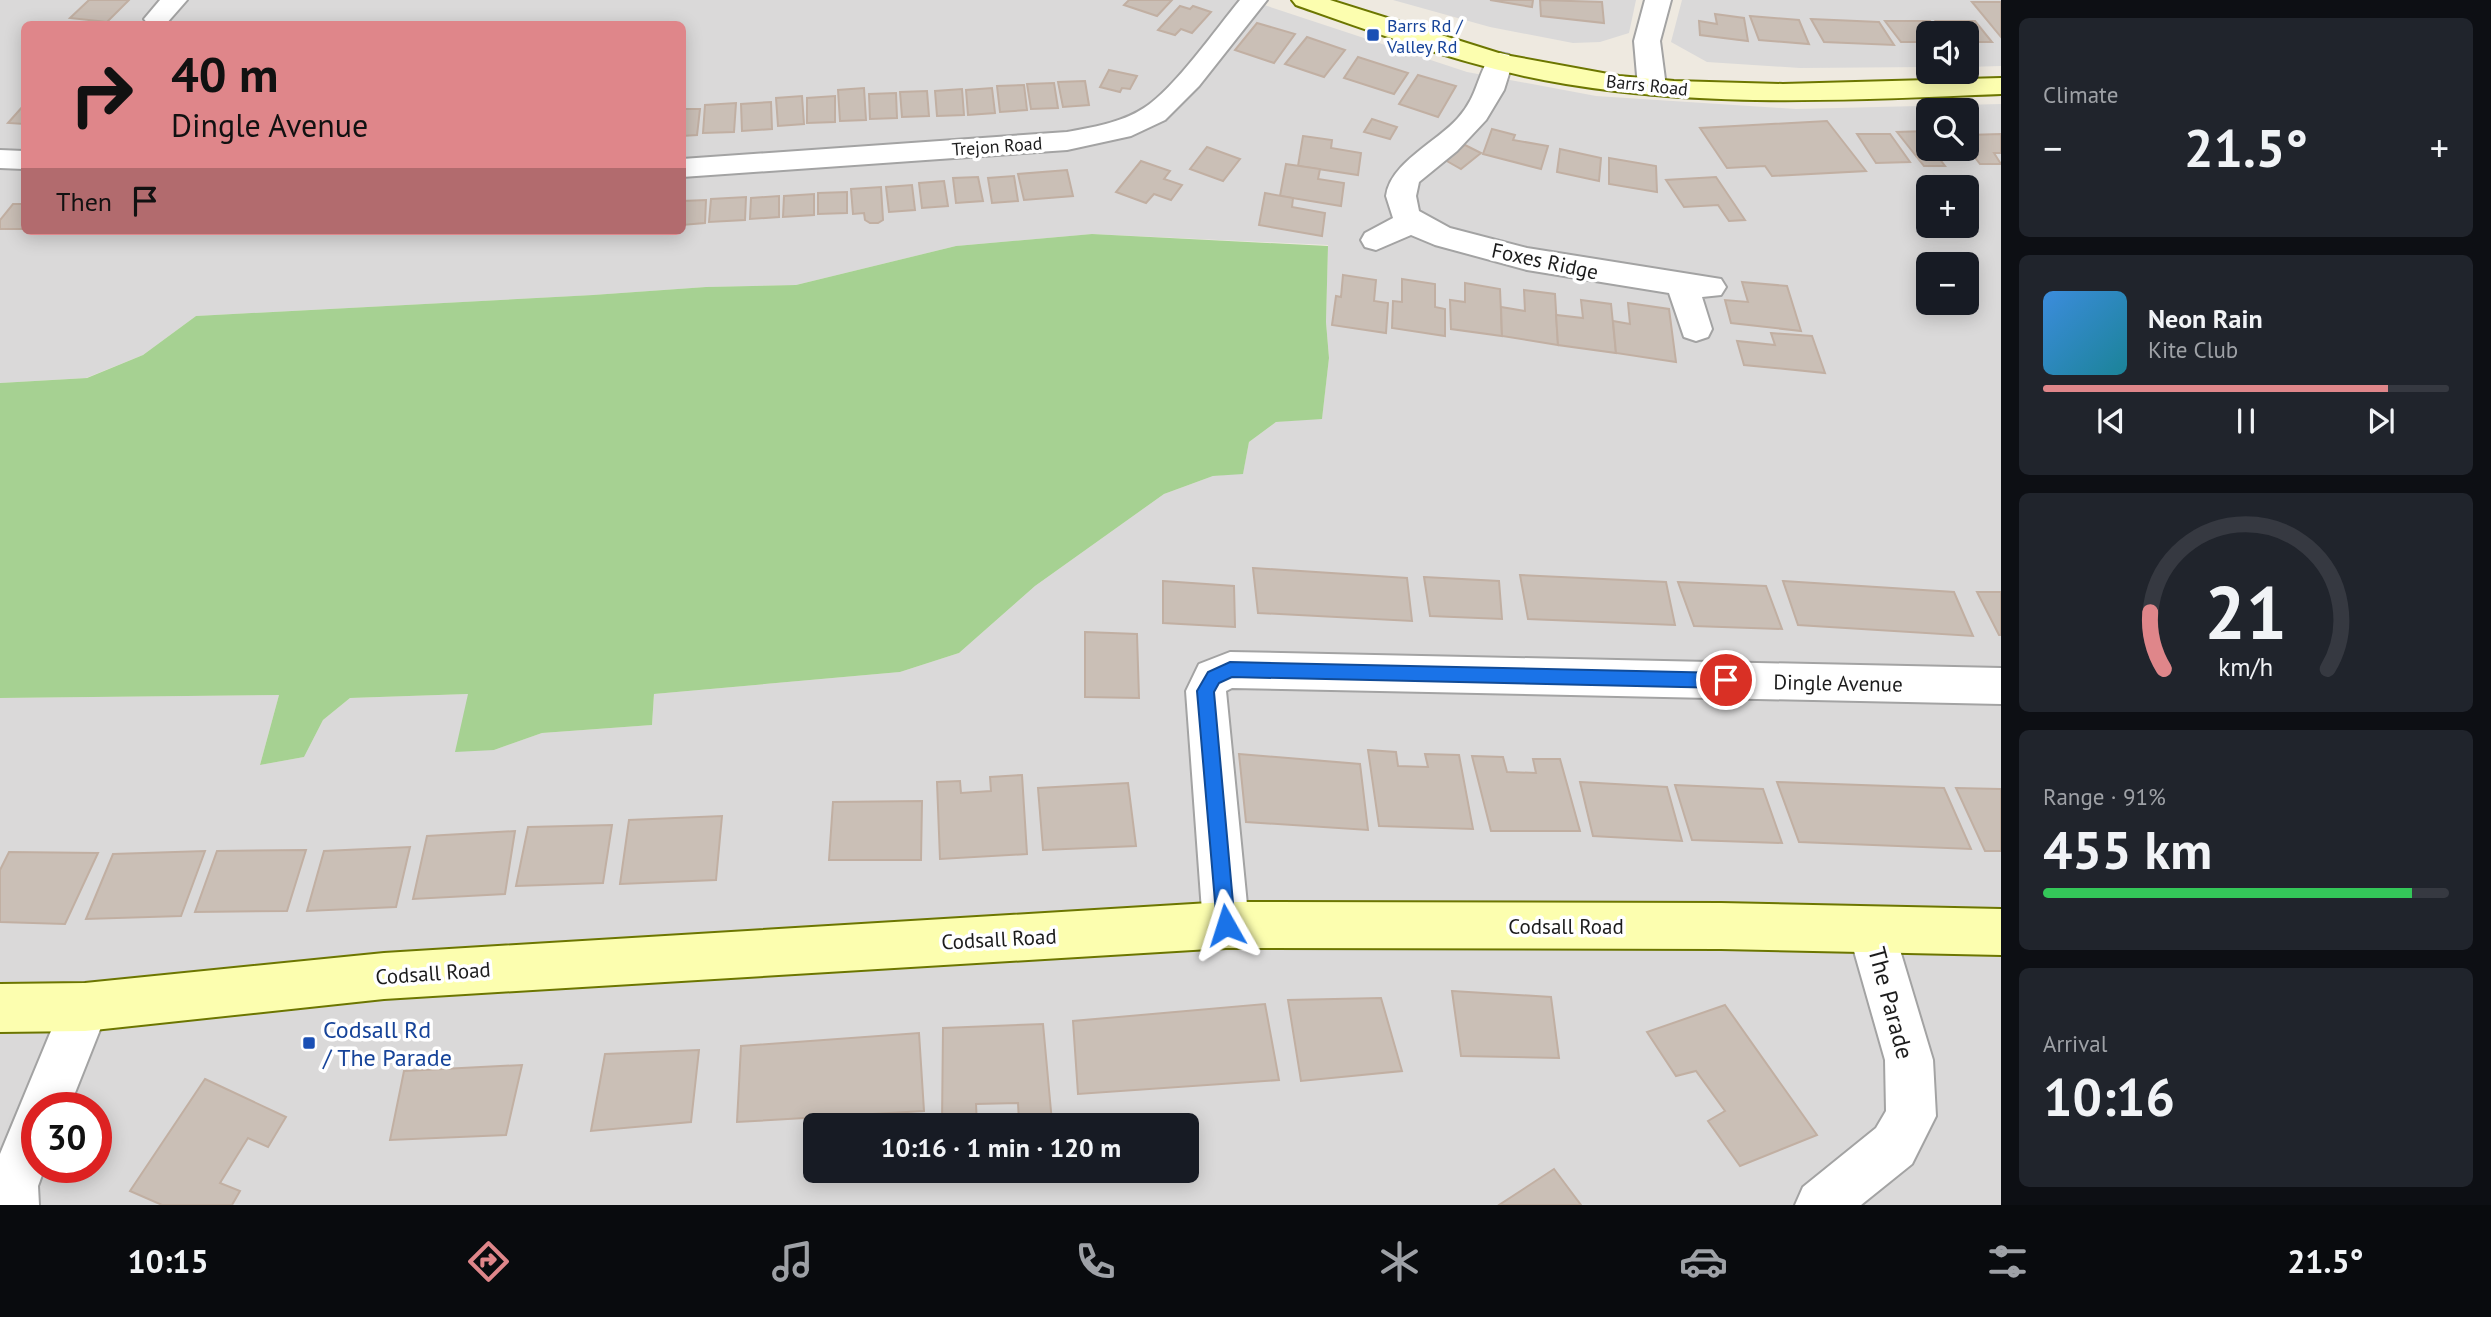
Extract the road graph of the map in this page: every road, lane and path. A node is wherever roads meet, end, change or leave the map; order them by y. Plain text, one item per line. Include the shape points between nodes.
1 (174, 0) edge
2 (1254, 0) edge
3 (1305, 0) edge
4 (1658, 0) edge
5 (157, 19) dead end
6 (1500, 61) junction
7 (2001, 86) edge
8 (1652, 87) junction
9 (0, 159) edge
10 (21, 160) edge
11 (686, 168) edge
12 (1412, 221) junction
13 (1376, 240) dead end
14 (1696, 329) dead end
15 (2001, 687) edge
16 (1226, 925) junction
17 (1871, 930) junction
18 (2001, 932) edge
19 (85, 1007) junction
20 (0, 1008) edge
21 (50, 1092) edge
22 (21, 1164) edge
23 (13, 1205) edge
24 (1821, 1205) edge

1 - 5 street
2 - 11 street, Trejon Road via 1189,80 1154,114 1121,130 1067,141
3 - 6 street, Barrs Road
4 - 8 street via 1647,41
6 - 8 street, Barrs Road via 1566,76
6 - 12 street via 1486,105 1450,143 1407,177 1402,208
7 - 8 street, Barrs Road via 1758,94
9 - 10 street
12 - 13 street
12 - 14 street, Foxes Ridge via 1429,232 1511,257 1696,286
15 - 16 street, Dingle Avenue via 1230,670 1213,677 1206,691
16 - 17 street, Codsall Road
16 - 19 street, Codsall Road via 384,976
17 - 18 street, Codsall Road
17 - 24 street, The Parade via 1909,1060 1910,1116 1894,1146
19 - 20 street, Codsall Road
19 - 21 street
22 - 23 street via 12,1186

